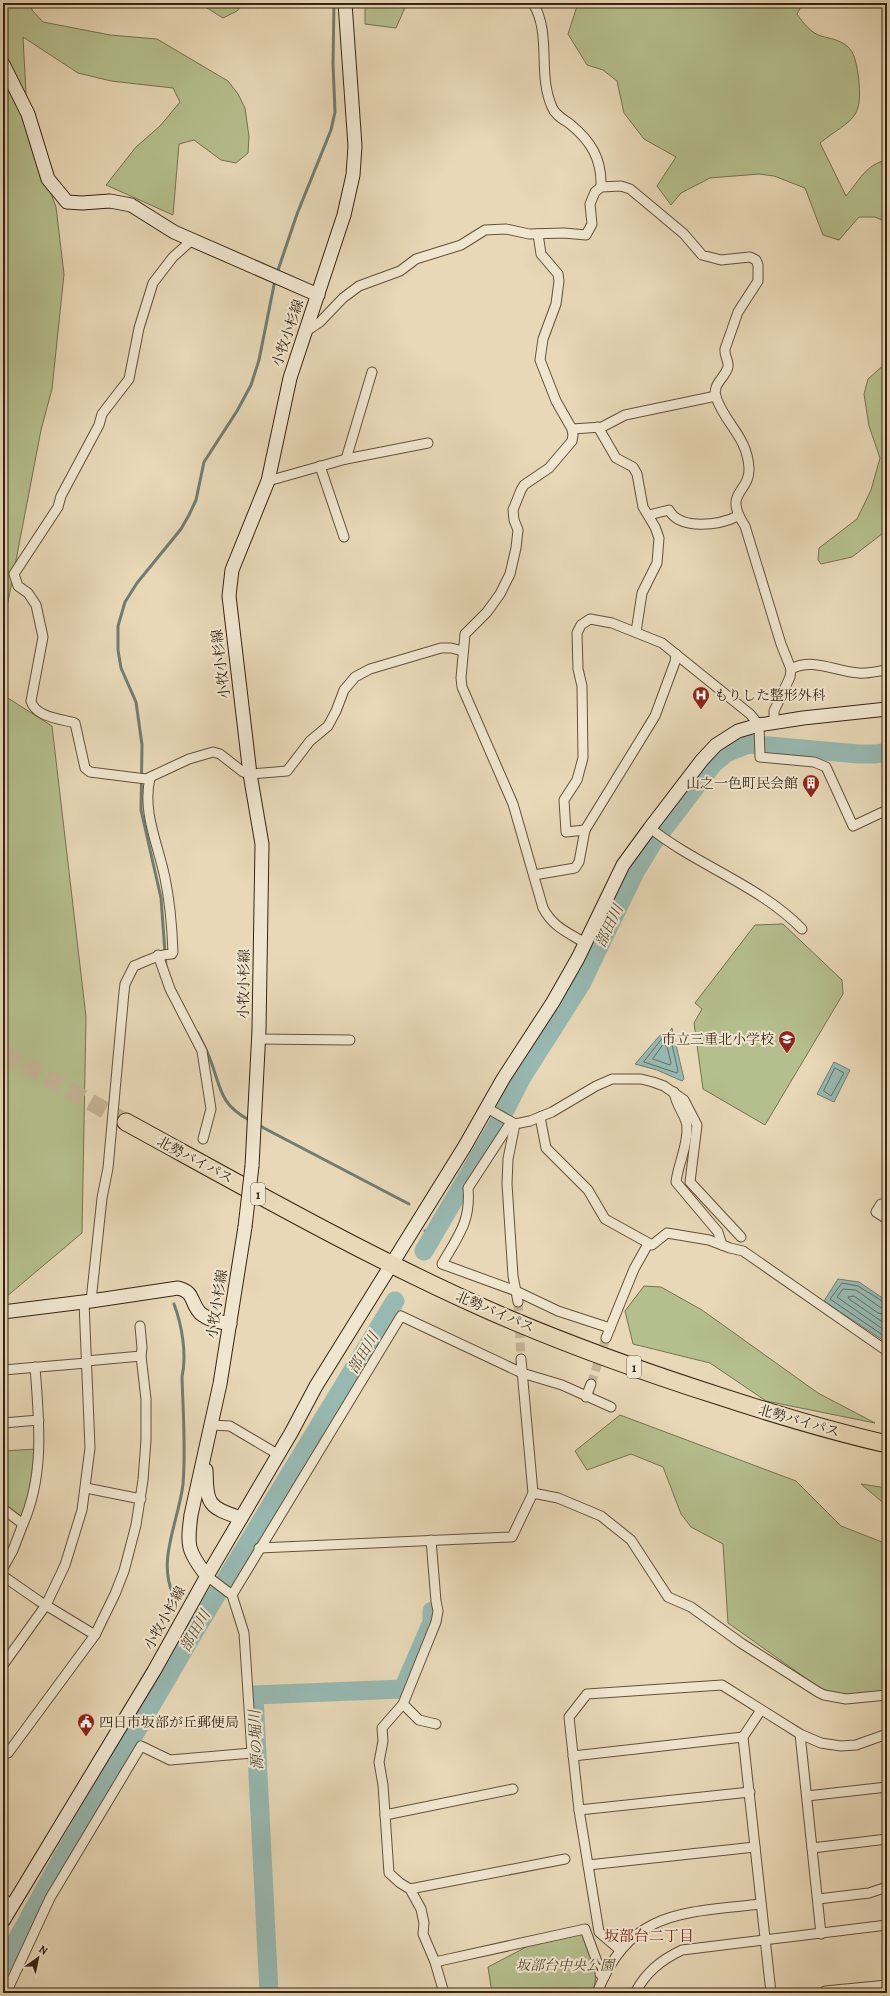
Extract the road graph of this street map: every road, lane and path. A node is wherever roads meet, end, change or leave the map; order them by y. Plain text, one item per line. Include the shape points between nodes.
1 (345, 3) edge
2 (533, 3) edge
3 (3, 64) edge
4 (601, 187) junction
5 (538, 234) junction
6 (192, 240) junction
7 (318, 295) junction
8 (305, 332) junction
9 (372, 372) dead end
10 (716, 396) junction
11 (598, 427) junction
12 (572, 428) junction
13 (428, 444) dead end
14 (346, 459) junction
15 (320, 466) junction
16 (268, 481) junction
17 (649, 515) junction
18 (738, 516) junction
19 (344, 537) dead end
20 (636, 632) junction
21 (463, 651) junction
22 (676, 654) junction
23 (791, 668) junction
24 (887, 670) edge
25 (887, 709) edge
26 (774, 722) junction
27 (758, 725) junction
28 (250, 774) junction
29 (144, 778) junction
30 (887, 810) edge
31 (585, 830) junction
32 (652, 830) junction
33 (534, 874) junction
34 (802, 929) dead end
35 (585, 943) junction
36 (160, 954) junction
37 (258, 1038) junction
38 (350, 1040) dead end
39 (674, 1092) junction
40 (490, 1110) junction
41 (540, 1117) junction
42 (126, 1122) tunnel mouth
43 (511, 1122) junction
44 (203, 1139) dead end
45 (880, 1204) dead end
46 (887, 1219) edge
47 (741, 1237) dead end
48 (648, 1244) junction
49 (722, 1245) junction
50 (391, 1264) junction
51 (516, 1291) junction
52 (88, 1301) junction
53 (518, 1302) tunnel mouth
54 (3, 1312) edge
55 (230, 1324) junction
56 (140, 1326) dead end
57 (610, 1328) junction
58 (606, 1338) tunnel mouth
59 (887, 1351) edge
60 (141, 1356) junction
61 (521, 1358) tunnel mouth
62 (87, 1362) junction
63 (35, 1367) junction
64 (3, 1370) edge
65 (522, 1373) junction
66 (591, 1384) tunnel mouth
67 (586, 1397) junction
68 (611, 1407) dead end
69 (39, 1420) junction
70 (3, 1423) edge
71 (211, 1425) junction
72 (887, 1444) edge
73 (206, 1449) junction
74 (278, 1455) junction
75 (86, 1488) junction
76 (533, 1493) junction
77 (141, 1499) junction
78 (3, 1509) edge
79 (241, 1518) junction
80 (23, 1524) junction
81 (431, 1540) junction
82 (259, 1548) junction
83 (3, 1568) edge
84 (3, 1576) edge
85 (211, 1579) junction
86 (229, 1592) junction
87 (46, 1605) junction
88 (95, 1635) junction
89 (3, 1665) edge
90 (887, 1695) edge
91 (403, 1704) junction
92 (761, 1710) junction
93 (436, 1724) dead end
94 (800, 1734) junction
95 (887, 1734) edge
96 (743, 1737) junction
97 (3, 1749) edge
98 (572, 1756) junction
99 (887, 1787) edge
100 (513, 1789) dead end
101 (750, 1792) junction
102 (807, 1796) junction
103 (579, 1810) junction
104 (385, 1815) junction
105 (887, 1839) edge
106 (755, 1847) junction
107 (812, 1848) junction
108 (565, 1859) dead end
109 (588, 1865) junction
110 (887, 1888) edge
111 (410, 1889) junction
112 (818, 1899) junction
113 (7, 1902) edge
114 (761, 1904) junction
115 (3, 1921) edge
116 (887, 1926) edge
117 (821, 1934) junction
118 (765, 1939) junction
119 (620, 1950) junction
120 (435, 1962) junction
121 (604, 1977) junction
122 (887, 1985) edge
123 (6, 1993) edge
124 (444, 1993) edge
125 (597, 1993) edge
126 (635, 1993) edge
127 (770, 1993) edge
128 (825, 1993) edge

1 - 7 main road, 小牧小杉線 via 355,146 353,175 344,215
2 - 4 street via 541,18 543,29 544,75 549,100 556,113 593,148 597,157
3 - 6 main road via 28,114 48,179 67,202 110,201 131,205 174,232
4 - 5 street via 595,192 590,204 592,224 586,235 554,232
4 - 10 street via 621,186 634,192 684,234 702,255 721,260 750,257 758,262 758,281 738,312 725,349 724,355 728,366 716,386
5 - 8 street via 506,229 485,230 461,245 416,260 400,271 360,286
5 - 12 street via 542,254 558,274 559,281 556,304 543,339 540,360 556,401
6 - 7 main road
6 - 29 street via 173,257 153,283 139,328 129,379 102,414 100,425 61,496 58,507 14,574 18,586 28,593 36,605 43,637 31,701 34,708 42,714 75,723 85,768 90,772
7 - 8 main road, 小牧小杉線
8 - 16 main road, 小牧小杉線 via 290,378
9 - 14 street
10 - 11 street via 625,415
10 - 18 street via 744,444 747,455 749,472 736,499
11 - 12 street
11 - 17 street via 616,458 633,466 640,480 641,499
12 - 21 street via 572,441 544,473 524,485 521,490 513,510 518,530 510,574 487,612 465,634
13 - 14 street
14 - 15 street
15 - 16 street
15 - 19 street
16 - 28 main road, 小牧小杉線 via 232,570 229,596
17 - 18 street via 669,510 678,520 690,524 730,520
17 - 20 street via 658,532 658,555 657,563 640,600
18 - 23 street via 745,526 781,644
20 - 22 street via 662,643
20 - 31 street via 595,619 585,621 577,633 578,669 583,694 583,758 577,780 564,800 566,832
21 - 28 street via 441,648 363,672 349,682 328,726 310,741 287,771
21 - 33 street via 461,678 466,699 513,804
22 - 27 street via 750,714
22 - 31 street via 655,716
23 - 24 street via 808,663 857,673
23 - 26 street via 790,677 774,711
25 - 26 main road
26 - 27 main road
27 - 30 street via 760,757 814,762 826,767 853,826
27 - 32 main road via 738,731 709,752
28 - 29 street via 213,752
28 - 37 main road, 小牧小杉線 via 262,844
29 - 36 street via 147,803 171,911 173,952
31 - 33 street via 579,862 574,868
32 - 34 street via 764,897
32 - 35 main road via 623,866
33 - 35 street via 548,918
35 - 40 main road via 552,1002 503,1079
36 - 44 street via 170,989 202,1051 211,1109
36 - 52 street via 152,960 134,966 125,984 108,1168
37 - 38 street
37 - 55 main road, 小牧小杉線, bridge via 252,1166
39 - 41 street via 658,1084 641,1080 612,1079
39 - 47 street via 684,1100 697,1125 690,1182
39 - 49 street via 675,1102 687,1126 676,1182 718,1232
40 - 43 street
40 - 50 main road
41 - 43 street
41 - 48 street via 546,1148 588,1190 605,1219
42 - 50 highway, 北勢バイパス / 1
43 - 51 street via 507,1184
43 - 51 street via 468,1188 466,1221 442,1264
45 - 46 street via 876,1212
48 - 49 street via 652,1245 667,1233 710,1240
48 - 57 street via 634,1269
49 - 59 street via 743,1251
50 - 72 highway, 北勢バイパス / 1 via 488,1311 604,1357 765,1411
50 - 74 main road via 316,1386
51 - 53 street
51 - 57 street via 558,1311
52 - 54 main road
52 - 55 main road via 172,1288 189,1293 199,1311 205,1316
52 - 62 street
55 - 71 main road, 小牧小杉線
56 - 60 street
57 - 58 street
60 - 62 street
60 - 77 street via 146,1399 146,1440
61 - 65 street
62 - 63 street
62 - 75 street via 90,1436
63 - 64 street
63 - 69 street
65 - 67 street via 562,1385
65 - 76 street
65 - 82 street via 400,1316
66 - 67 street
67 - 68 street
69 - 70 street
69 - 80 street via 36,1480
71 - 73 main road, 小牧小杉線
71 - 74 street via 230,1426
73 - 79 main road via 206,1492 210,1504 219,1511
73 - 85 main road, 小牧小杉線 via 188,1540 195,1561
74 - 79 main road
75 - 77 street
75 - 87 street via 78,1525 65,1565
76 - 81 street via 512,1537
76 - 90 street via 558,1498 601,1516 630,1540 668,1597 691,1607 741,1643 818,1692 846,1699
77 - 88 street via 124,1571
78 - 80 street
79 - 85 main road
80 - 83 street
81 - 82 street
81 - 91 street via 438,1611 431,1638
82 - 86 street
84 - 87 street
85 - 86 street
85 - 113 main road, 小牧小杉線
86 - 123 street via 244,1633 252,1753 170,1760 141,1746 50,1898
87 - 88 street
87 - 89 street
88 - 97 street via 8,1753
91 - 93 street via 419,1720
91 - 104 street via 382,1728 383,1741 379,1762
92 - 94 street
92 - 96 street
92 - 98 street via 722,1685 587,1694 569,1717
94 - 95 street via 821,1743 848,1746
94 - 102 street
96 - 98 street
96 - 101 street
98 - 103 street
99 - 102 street
100 - 104 street
101 - 103 street
101 - 106 street
102 - 107 street
103 - 109 street
104 - 111 street via 390,1873
105 - 107 street
106 - 109 street
106 - 114 street
107 - 112 street
108 - 111 street
109 - 119 street via 599,1932
110 - 112 street via 869,1893
111 - 120 street via 421,1909 424,1934
112 - 117 street
113 - 115 main road, 小牧小杉線
114 - 118 street
114 - 119 street via 684,1913 662,1919 638,1933
116 - 117 street
117 - 118 street
118 - 126 street via 682,1950 652,1968
118 - 127 street
119 - 121 street
120 - 121 street via 585,1929 600,1974
120 - 124 street
121 - 125 street
122 - 128 street

